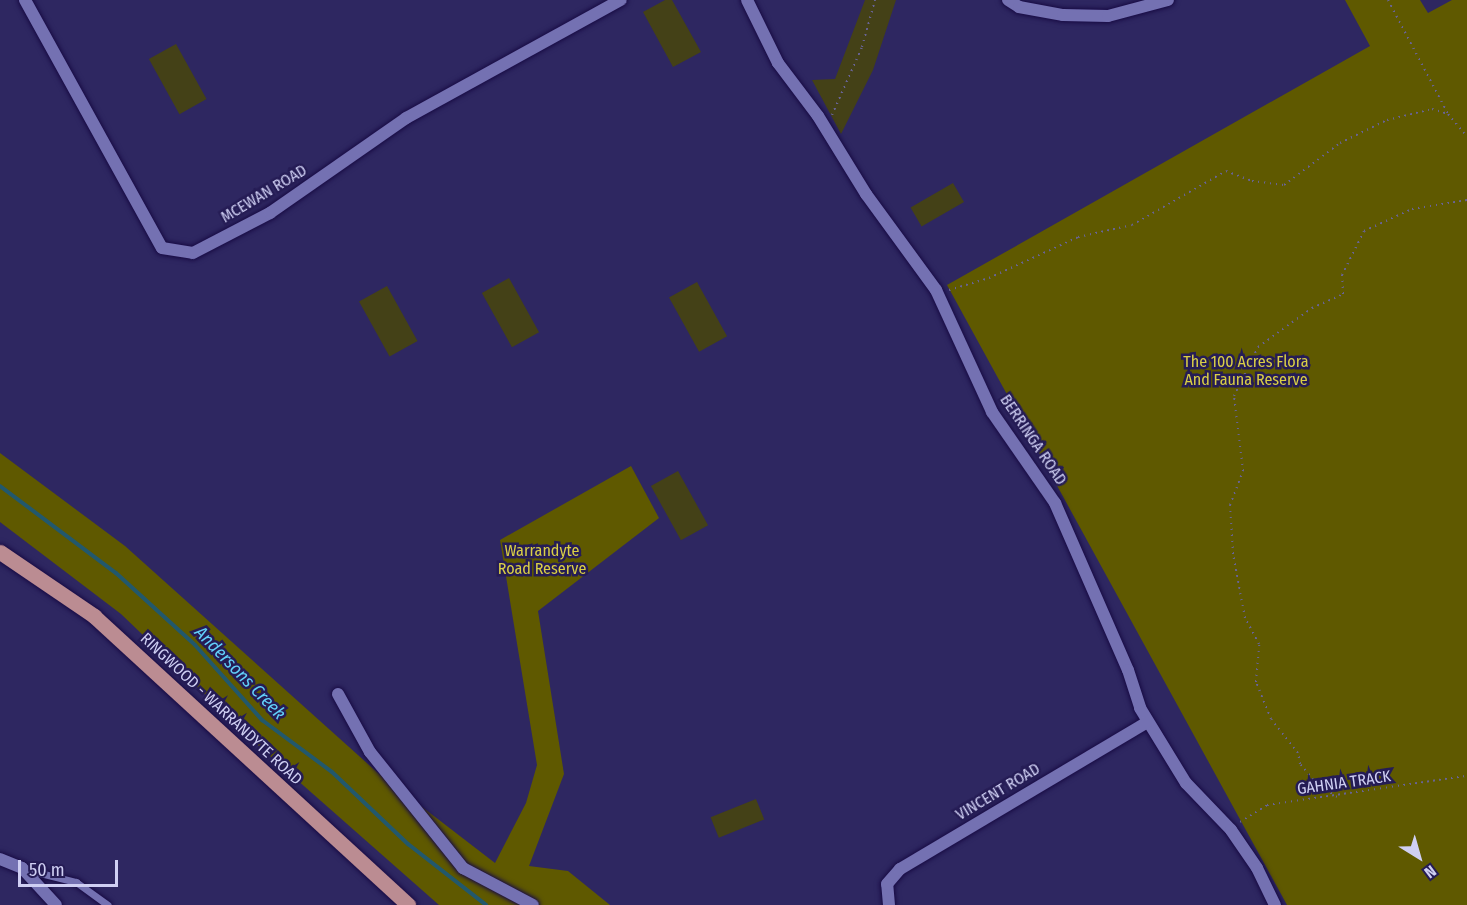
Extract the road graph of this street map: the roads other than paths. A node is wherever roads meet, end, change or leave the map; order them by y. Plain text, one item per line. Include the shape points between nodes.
1 (25, 0) edge
2 (621, 0) edge
3 (747, 0) edge
4 (1008, 0) edge
5 (1168, 0) edge
6 (0, 552) edge
7 (338, 694) dead end
8 (1148, 722) junction
9 (0, 859) edge
10 (22, 868) junction
11 (56, 905) edge
12 (108, 905) edge
13 (408, 905) edge
14 (533, 905) edge
15 (889, 905) edge
16 (1275, 905) edge

1 - 2 street, MCEWAN ROAD via 162,248 192,253 270,213 406,118
3 - 8 street, BERRINGA ROAD via 778,63 936,290 992,412 1055,503
4 - 5 street via 1019,7 1063,15 1108,16
6 - 13 main road, RINGWOOD - WARRANDYTE ROAD via 94,616
7 - 14 street via 370,752 463,868
8 - 15 street, VINCENT ROAD via 900,869 887,885
8 - 16 street, BERRINGA ROAD via 1186,783 1231,830 1257,868
9 - 10 street
10 - 11 street
10 - 12 lane via 76,882

